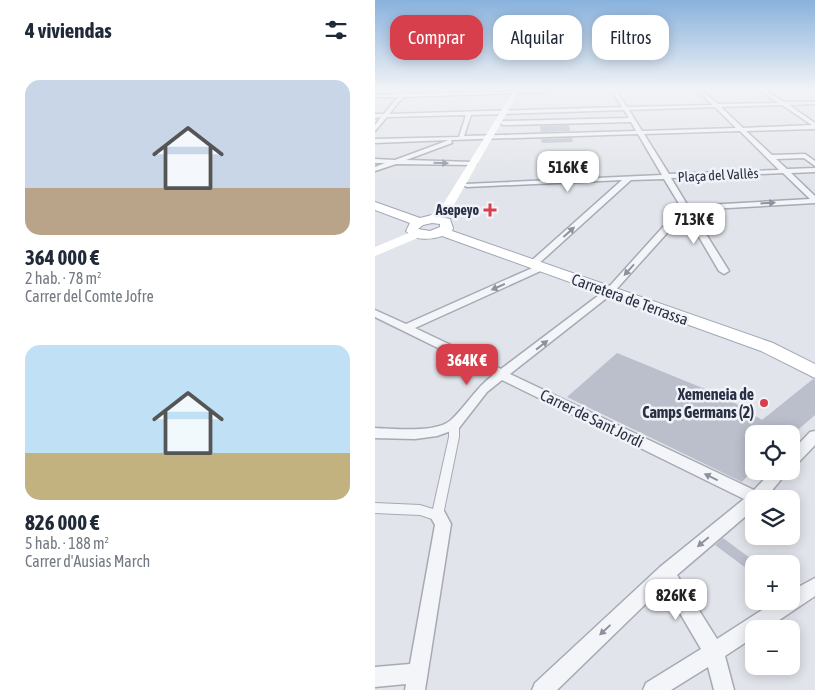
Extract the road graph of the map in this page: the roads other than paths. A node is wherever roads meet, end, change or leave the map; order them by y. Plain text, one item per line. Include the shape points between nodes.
1 (466, 122) edge
2 (500, 122) edge
3 (538, 122) edge
4 (634, 122) edge
5 (734, 122) edge
6 (503, 123) joint
7 (815, 126) edge
8 (741, 129) junction
9 (640, 132) junction
10 (493, 136) junction
11 (461, 138) junction
12 (375, 141) edge
13 (770, 157) junction
14 (375, 161) edge
15 (397, 162) junction
16 (473, 164) junction
17 (815, 164) edge
18 (375, 169) edge
19 (815, 170) edge
20 (785, 172) junction
21 (667, 177) junction
22 (629, 179) junction
23 (467, 186) junction
24 (815, 201) edge
25 (375, 206) edge
26 (685, 208) junction
27 (433, 219) junction
28 (417, 228) junction
29 (445, 228) junction
30 (375, 252) edge
31 (537, 266) junction
32 (724, 271) dead end
33 (610, 291) junction
34 (375, 313) edge
35 (406, 328) junction
36 (815, 372) edge
37 (504, 375) junction
38 (454, 424) junction
39 (375, 433) edge
40 (815, 436) edge
41 (800, 451) edge
42 (773, 480) edge
43 (763, 490) edge
44 (745, 494) edge
45 (745, 507) edge
46 (375, 508) edge
47 (439, 516) junction
48 (666, 573) junction
49 (815, 586) edge
50 (714, 652) junction
51 (375, 677) edge
52 (416, 681) edge
53 (542, 690) edge
54 (653, 690) edge
55 (725, 690) edge

1 - 11 street
2 - 10 main road
3 - 6 street
4 - 9 street
5 - 8 street
6 - 10 main road
7 - 8 street
8 - 9 street
8 - 13 street
9 - 10 street
9 - 21 street
10 - 11 street
10 - 16 main road
10 - 23 main road
11 - 12 street
11 - 15 street
13 - 17 street via 805,156
13 - 20 street
14 - 15 street
15 -> 16 street
15 - 18 street
16 - 27 main road via 446,208
19 - 20 street, Plaça del Vallès
20 - 21 street, Plaça del Vallès
20 - 24 street
21 - 22 street
21 - 26 street, Plaça del Vallès
22 - 23 street
31 -> 22 street
23 - 29 main road
26 -> 24 street, Plaça del Vallès
25 - 28 main road
26 - 32 street
26 -> 33 street
27 - 28 main road
27 - 29 main road, Carretera de Terrassa
28 - 29 main road via 431,235
28 - 30 main road
29 - 31 main road, Carretera de Terrassa
31 - 33 main road, Carretera de Terrassa
31 -> 35 street
33 - 36 main road, Carretera de Terrassa via 767,347
37 -> 33 street
34 - 35 street, Carrer de Sant Jordi
35 - 37 street, Carrer de Sant Jordi
37 - 38 street via 483,389
44 -> 37 street, Carrer de Sant Jordi
38 - 39 street via 437,431 415,434
38 - 47 street
40 - 41 street
42 - 43 street
45 -> 48 street
46 - 47 street via 420,510
47 - 52 street via 443,524
48 - 50 street
48 -> 53 street
49 - 50 street
50 - 54 street
50 - 55 street
51 - 52 street

